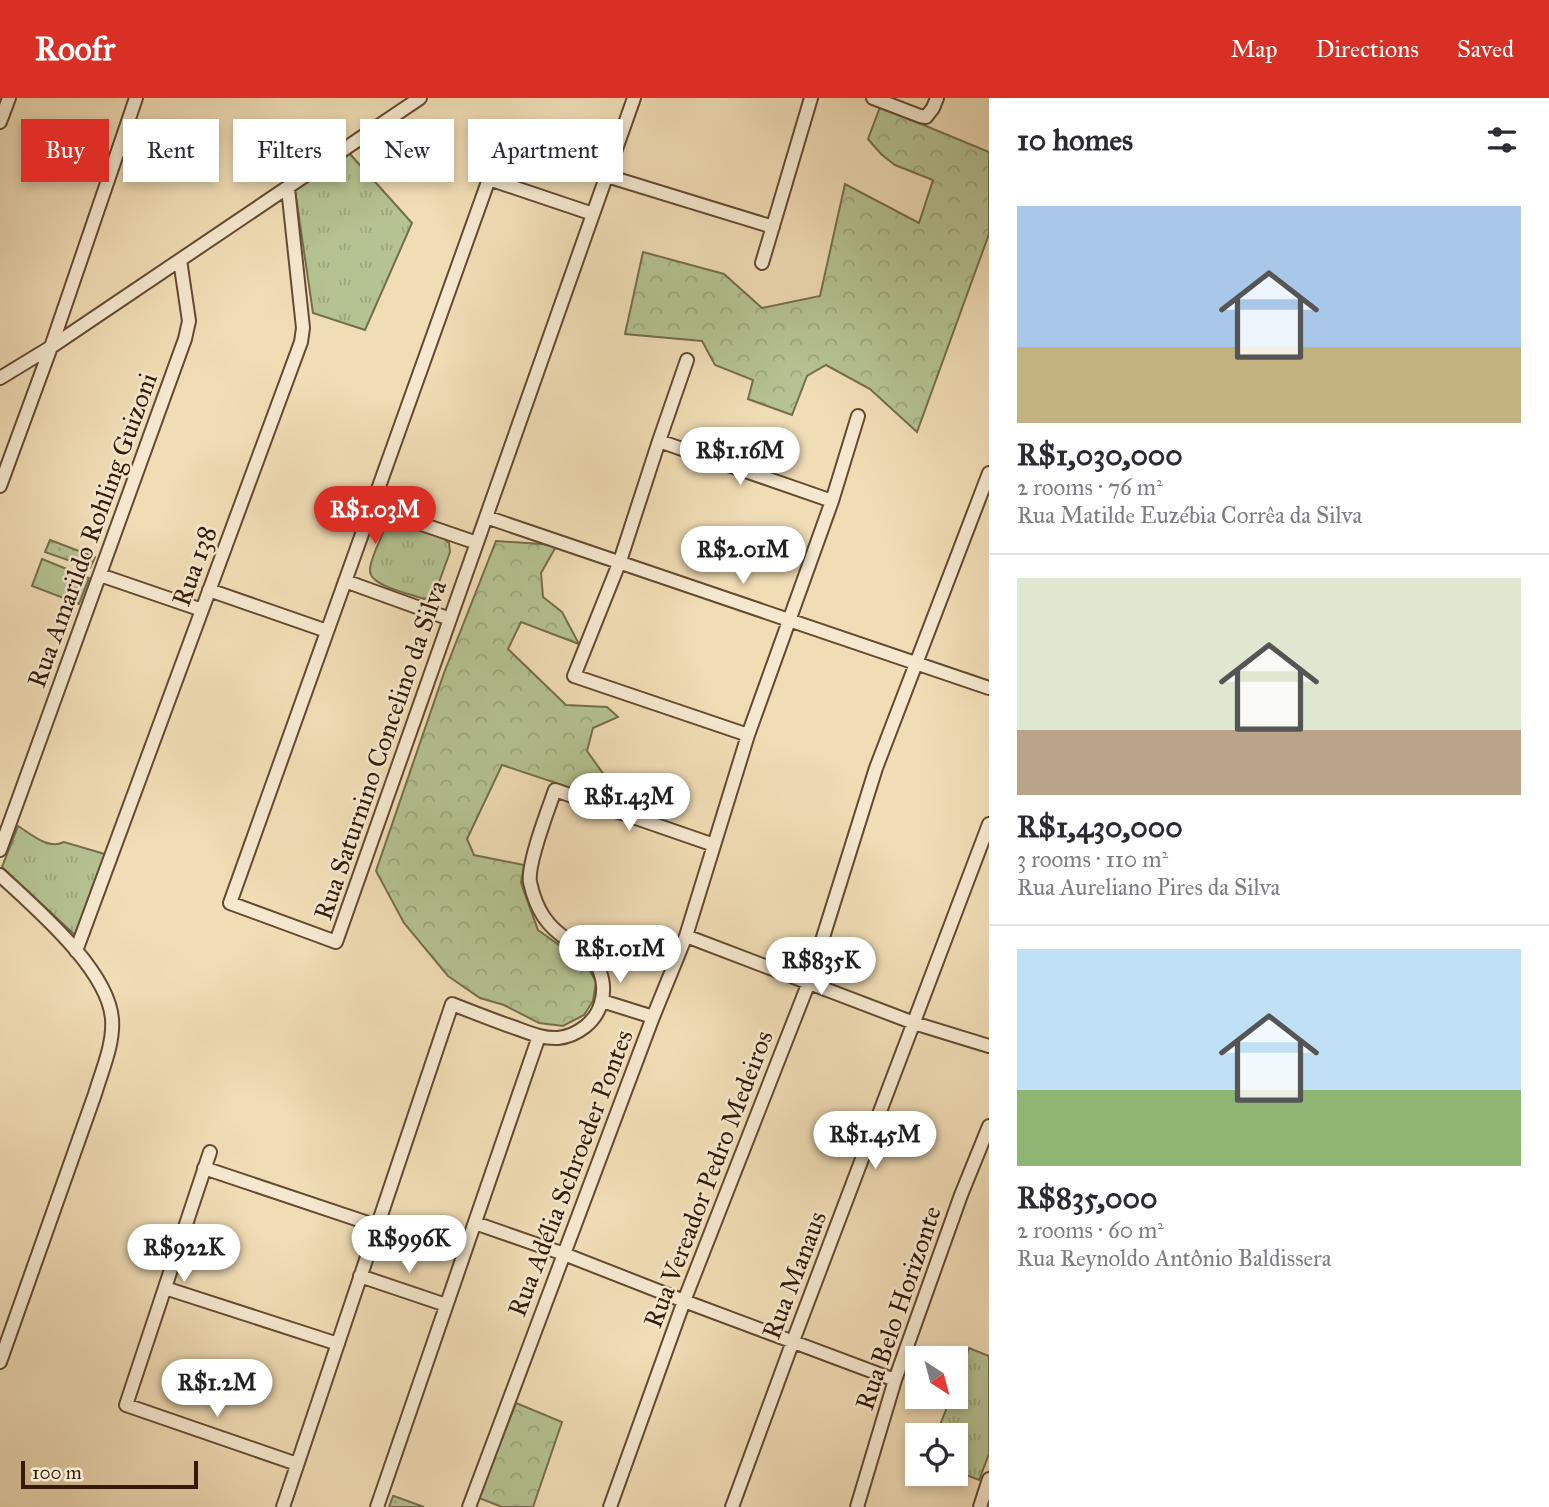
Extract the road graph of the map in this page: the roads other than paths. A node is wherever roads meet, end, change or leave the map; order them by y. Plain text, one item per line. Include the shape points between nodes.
1 (9, 98) edge
2 (136, 98) edge
3 (420, 98) edge
4 (634, 98) edge
5 (811, 98) edge
6 (873, 98) edge
7 (937, 98) edge
8 (0, 122) edge
9 (623, 130) edge
10 (623, 181) edge
11 (605, 182) edge
12 (288, 188) junction
13 (593, 214) junction
14 (773, 227) junction
15 (180, 260) junction
16 (762, 262) dead end
17 (51, 347) junction
18 (687, 360) dead end
19 (0, 378) edge
20 (858, 416) dead end
21 (659, 441) junction
22 (989, 472) edge
23 (0, 486) edge
24 (832, 501) junction
25 (372, 507) junction
26 (486, 517) junction
27 (477, 543) junction
28 (620, 561) junction
29 (100, 575) junction
30 (345, 581) junction
31 (209, 590) junction
32 (202, 610) junction
33 (450, 619) junction
34 (790, 619) junction
35 (327, 631) junction
36 (917, 663) junction
37 (989, 688) edge
38 (748, 735) junction
39 (5, 823) edge
40 (989, 824) edge
41 (714, 845) junction
42 (0, 850) edge
43 (0, 875) edge
44 (686, 936) junction
45 (76, 951) junction
46 (809, 982) junction
47 (602, 1001) junction
48 (653, 1017) junction
49 (914, 1023) junction
50 (539, 1036) junction
51 (989, 1046) edge
52 (989, 1126) edge
53 (210, 1152) dead end
54 (204, 1168) junction
55 (475, 1223) junction
56 (377, 1226) junction
57 (564, 1254) junction
58 (360, 1276) junction
59 (165, 1288) junction
60 (684, 1301) junction
61 (446, 1305) junction
62 (793, 1341) junction
63 (338, 1344) junction
64 (0, 1362) edge
65 (895, 1380) junction
66 (297, 1464) junction
67 (989, 1479) edge
68 (283, 1507) edge
69 (377, 1507) edge
70 (469, 1507) edge
71 (610, 1507) edge
72 (732, 1507) edge
73 (857, 1507) edge
74 (980, 1507) edge

1 - 8 street
2 - 17 street
3 - 12 street
4 - 9 street, Rua Saturnino Concelino da Silva
5 - 14 street
6 - 7 street via 926,117
10 - 14 street
11 - 13 street, Rua Saturnino Concelino da Silva
12 - 15 street
12 - 31 street, Rua 138 via 301,342
13 - 25 street via 489,179
13 - 26 street, Rua Saturnino Concelino da Silva
14 - 16 street
15 - 17 street
15 - 29 street, Rua Amarildo Rohling Guizoni via 188,328
17 - 19 street
17 - 23 street
18 - 21 street
20 - 24 street, Rua Adélia Schroeder Pontes
21 - 24 street
21 - 28 street
22 - 36 street, Rua Vereador Pedro Medeiros
24 - 34 street, Rua Adélia Schroeder Pontes
25 - 27 street
25 - 30 street
26 - 27 street, Rua Saturnino Concelino da Silva
26 - 28 street
27 - 33 street, Rua Saturnino Concelino da Silva
28 - 34 street
28 - 38 street via 574,676
29 - 32 street
29 - 39 street, Rua Amarildo Rohling Guizoni
30 - 33 street
30 - 35 street
31 - 32 street, Rua 138
31 - 35 street
32 - 45 street, Rua 138
33 - 35 street, Rua Saturnino Concelino da Silva via 336,942 230,903
34 - 36 street
34 - 38 street, Rua Adélia Schroeder Pontes
36 - 37 street
36 - 46 street, Rua Vereador Pedro Medeiros via 876,768
38 - 41 street, Rua Adélia Schroeder Pontes
39 - 42 street, Rua Amarildo Rohling Guizoni
40 - 49 street, Rua Manaus
41 - 44 street, Rua Adélia Schroeder Pontes
41 - 47 street via 555,790 530,869 531,884 548,924 592,958 602,978
43 - 45 street
44 - 46 street
44 - 48 street, Rua Adélia Schroeder Pontes
45 - 64 street via 98,980 110,1007 107,1055
46 - 49 street
46 - 60 street, Rua Vereador Pedro Medeiros
47 - 48 street
47 - 50 street via 595,1017 576,1033
48 - 57 street, Rua Adélia Schroeder Pontes
49 - 51 street
49 - 62 street, Rua Manaus
50 - 55 street
50 - 56 street via 452,1004
52 - 65 street, Rua Belo Horizonte
53 - 54 street
54 - 56 street
54 - 59 street
55 - 57 street
55 - 61 street
56 - 58 street
57 - 60 street
57 - 70 street, Rua Adélia Schroeder Pontes
58 - 61 street
58 - 63 street
59 - 63 street
59 - 66 street via 127,1405
60 - 62 street
60 - 71 street, Rua Vereador Pedro Medeiros
61 - 69 street
62 - 65 street
62 - 72 street, Rua Manaus
63 - 66 street
65 - 73 street, Rua Belo Horizonte
66 - 68 street
67 - 74 street

